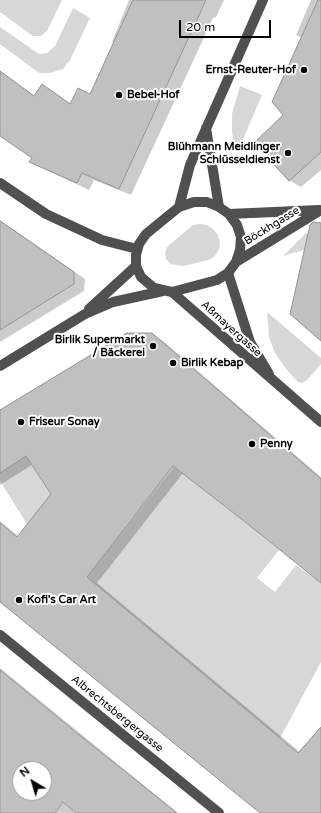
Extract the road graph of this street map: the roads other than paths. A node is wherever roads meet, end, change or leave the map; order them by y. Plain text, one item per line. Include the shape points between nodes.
1 (263, 0) edge
2 (206, 126) junction
3 (0, 182) edge
4 (219, 206) junction
5 (179, 207) junction
6 (321, 210) edge
7 (229, 214) junction
8 (137, 249) junction
9 (236, 262) junction
10 (136, 266) junction
11 (228, 273) junction
12 (167, 291) junction
13 (85, 314) junction
14 (0, 366) edge
15 (275, 384) junction
16 (321, 422) edge
17 (0, 634) edge
18 (220, 813) edge

1 - 2 street
2 - 4 street
2 - 5 street via 190,165
3 - 8 street via 46,214 102,240
4 - 5 street via 200,202
4 - 7 street
5 - 8 street via 146,234
6 - 7 street, Böckhgasse
6 - 9 street, Böckhgasse
7 - 9 street via 237,225 241,237
8 - 10 street
9 - 11 street
10 - 12 street via 147,283 154,288
10 - 13 street
11 - 12 street via 217,280
11 - 15 street, Aßmayergasse via 250,342
12 - 13 street via 113,302
12 - 15 street, Aßmayergasse
13 - 14 street
15 - 16 street, Aßmayergasse
17 - 18 street, Albrechtsbergergasse

